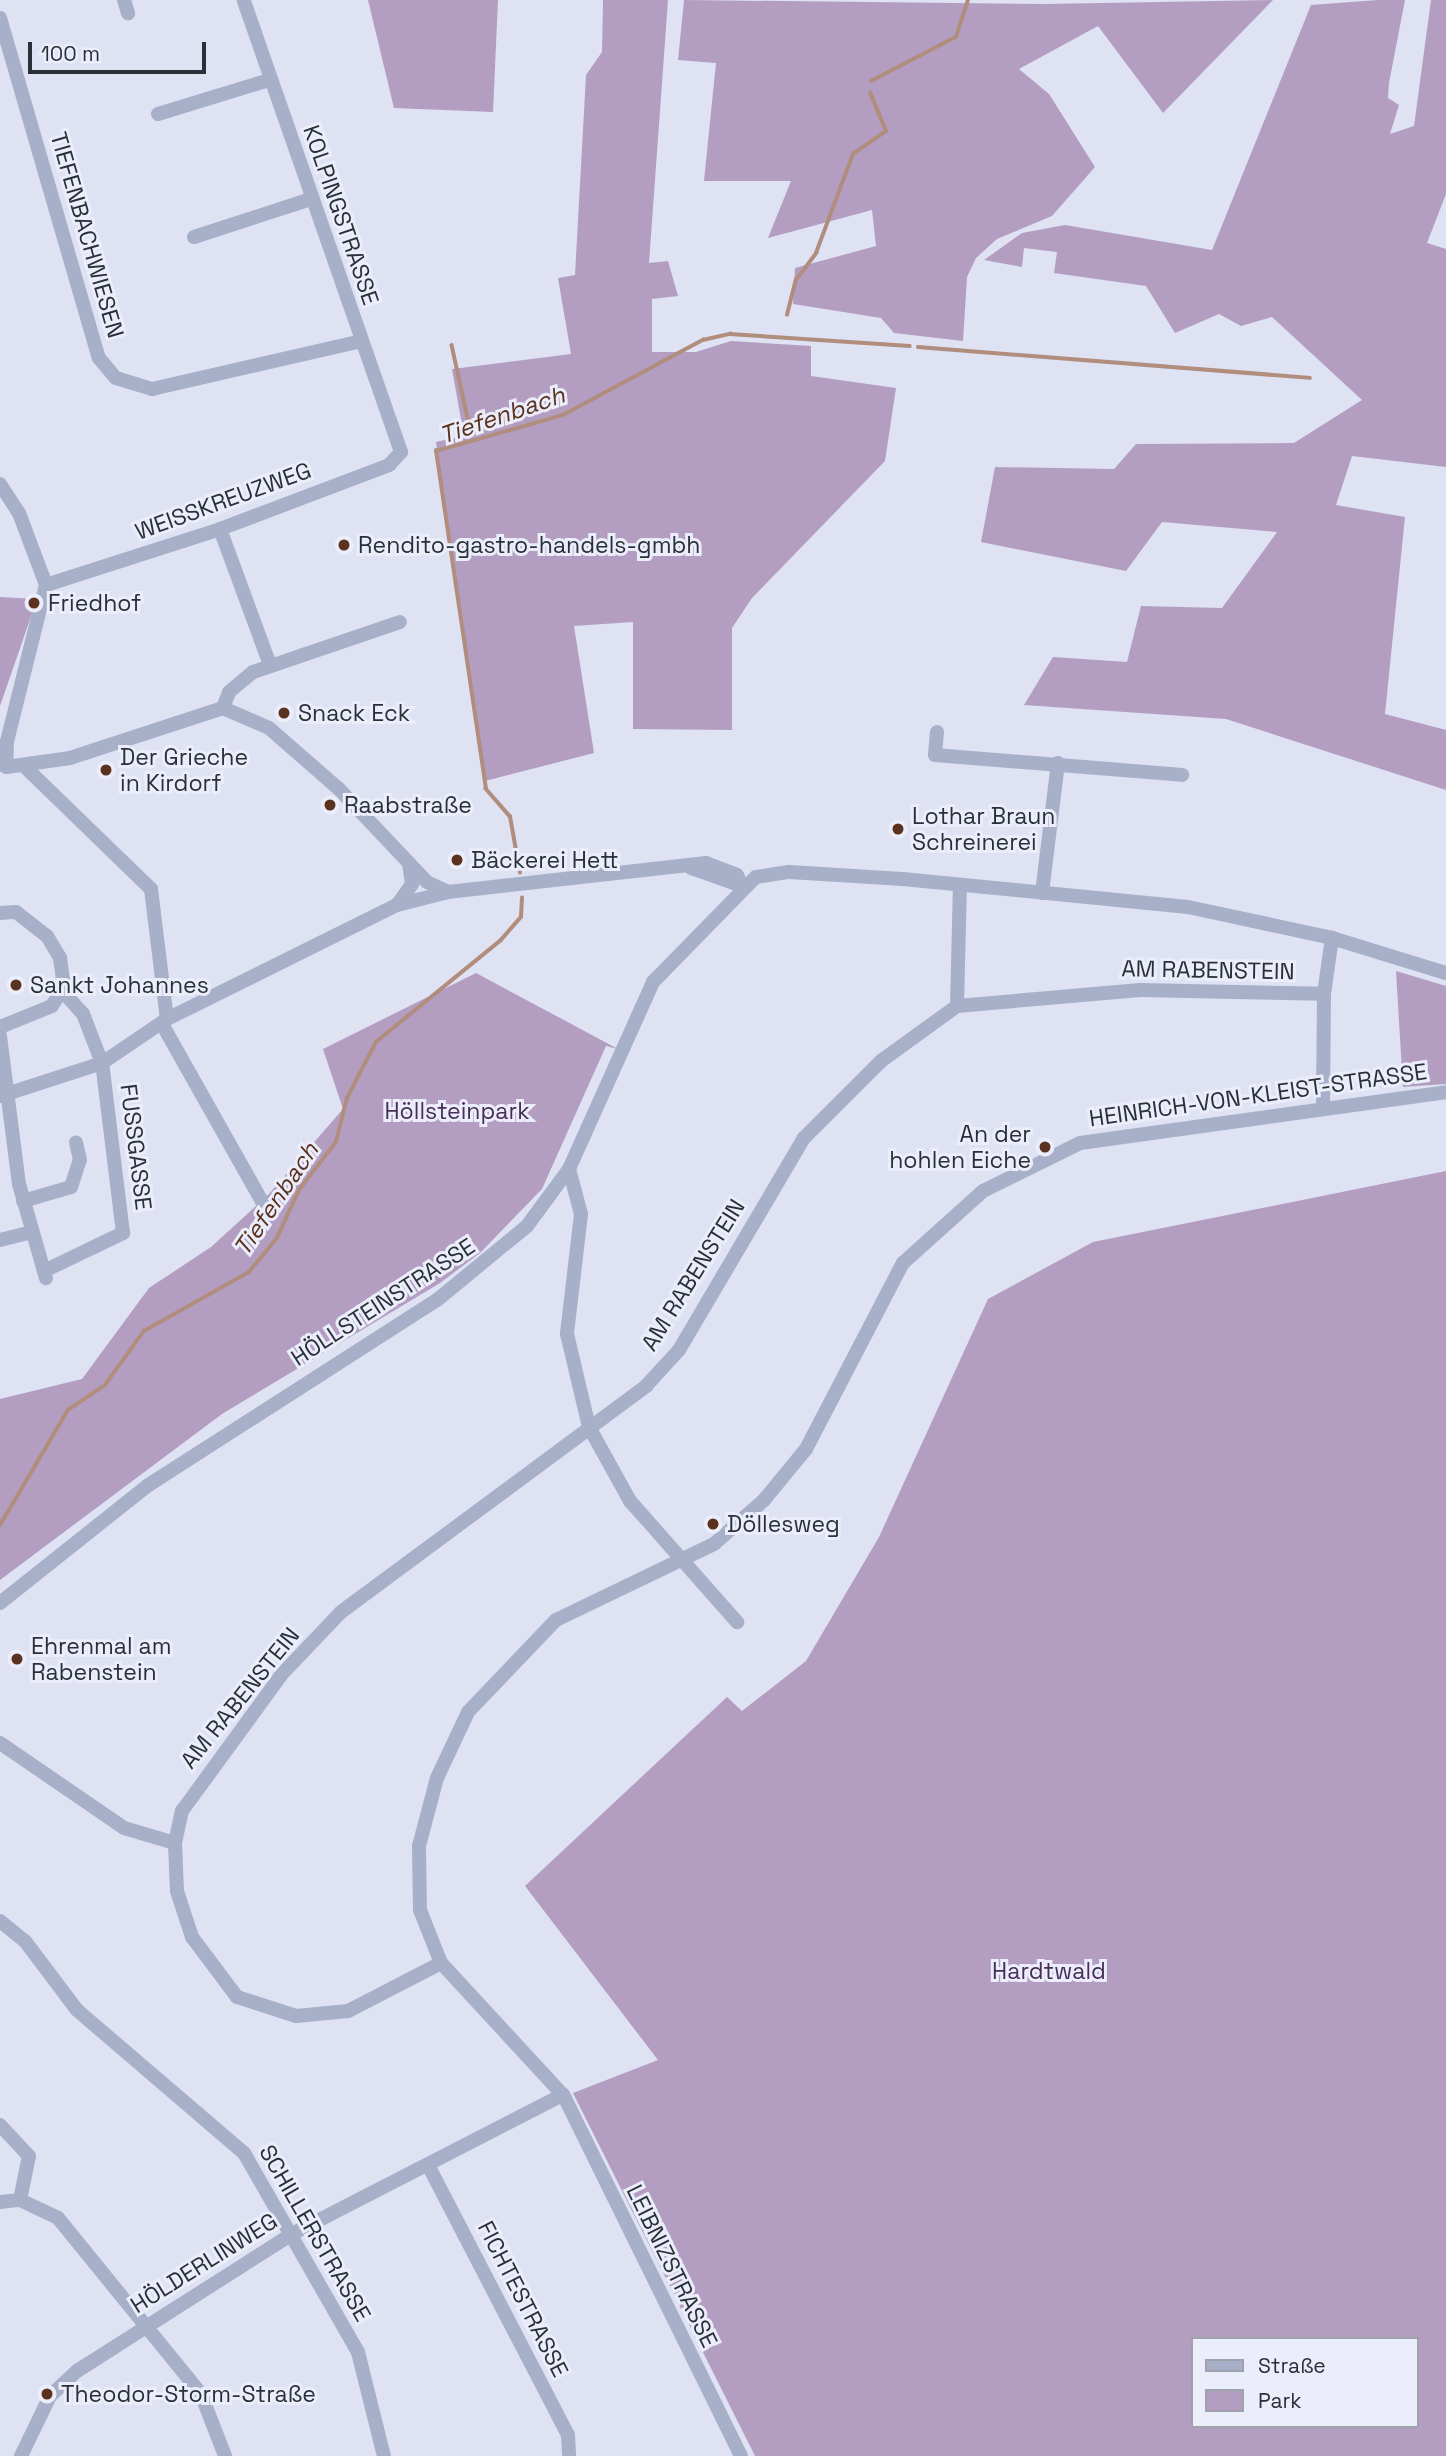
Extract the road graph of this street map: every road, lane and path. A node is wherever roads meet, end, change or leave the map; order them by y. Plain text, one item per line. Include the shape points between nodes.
1 (244, 0) edge
2 (0, 18) edge
3 (269, 80) junction
4 (158, 114) dead end
5 (311, 199) junction
6 (194, 237) dead end
7 (361, 341) junction
8 (401, 444) joint
9 (0, 485) edge
10 (220, 529) junction
11 (46, 585) junction
12 (400, 622) dead end
13 (270, 665) junction
14 (223, 708) junction
15 (937, 732) dead end
16 (1058, 763) junction
17 (23, 765) junction
18 (3, 769) edge
19 (1182, 775) dead end
20 (409, 863) junction
21 (742, 886) junction
22 (960, 886) junction
23 (448, 892) junction
24 (1042, 893) junction
25 (397, 905) junction
26 (0, 913) edge
27 (1332, 938) junction
28 (1446, 973) edge
29 (63, 992) junction
30 (1324, 994) junction
31 (957, 1006) junction
32 (164, 1021) junction
33 (0, 1027) edge
34 (0, 1036) edge
35 (102, 1063) junction
36 (1446, 1091) edge
37 (5, 1096) edge
38 (1323, 1108) junction
39 (6, 1142) edge
40 (76, 1142) dead end
41 (569, 1169) junction
42 (23, 1200) junction
43 (264, 1205) dead end
44 (32, 1231) junction
45 (0, 1240) edge
46 (589, 1427) junction
47 (686, 1559) junction
48 (0, 1604) edge
49 (737, 1622) dead end
50 (0, 1744) edge
51 (175, 1843) junction
52 (0, 1921) edge
53 (441, 1963) junction
54 (563, 2095) junction
55 (0, 2125) edge
56 (428, 2165) junction
57 (20, 2200) junction
58 (0, 2202) edge
59 (292, 2234) junction
60 (149, 2323) junction
61 (21, 2456) edge
62 (225, 2456) edge
63 (384, 2456) edge
64 (569, 2456) edge
65 (741, 2456) edge

1 - 3 street, KOLPINGSTRASSE
2 - 7 street, TIEFENBACHWIESEN via 99,358 116,378 152,389
3 - 4 street
3 - 5 street, KOLPINGSTRASSE
5 - 6 street
5 - 7 street, KOLPINGSTRASSE
7 - 8 street, KOLPINGSTRASSE
8 - 10 street, WEISSKREUZWEG via 390,465
9 - 11 street via 19,513
10 - 11 street, WEISSKREUZWEG
10 - 13 street
11 - 18 street
12 - 13 street
13 - 14 street via 229,692
14 - 17 street via 70,758
14 - 20 street via 269,728
15 - 16 street via 935,755
16 - 19 street
16 - 24 street
17 - 18 street
17 - 32 street via 151,890
20 - 23 street via 427,882
20 - 25 street via 412,884
21 - 22 street via 789,872
21 - 23 street via 679,865
21 - 41 street, HÖLLSTEINSTRASSE via 653,982
22 - 24 street
22 - 31 street
23 - 25 street
24 - 27 street via 1188,907
25 - 32 street
26 - 29 street via 16,912 47,936 60,958
27 - 28 street
27 - 30 street
29 - 33 street via 37,1015
29 - 35 street via 83,1014
30 - 31 street, AM RABENSTEIN via 1140,990
30 - 38 street
31 - 46 street, AM RABENSTEIN via 881,1061 804,1138 679,1350 646,1386
32 - 35 street
32 - 43 street
34 - 37 street
35 - 37 street
35 - 44 street, FUSSGASSE via 123,1234 46,1275
36 - 38 street, HEINRICH-VON-KLEIST-STRASSE
37 - 39 street
38 - 47 street, HEINRICH-VON-KLEIST-STRASSE via 1080,1143 983,1191 903,1263 806,1449 764,1500
39 - 42 street
40 - 42 street via 80,1160 71,1188
41 - 46 street via 581,1214 568,1334
41 - 48 street, HÖLLSTEINSTRASSE via 527,1226 487,1264 148,1486
42 - 44 street
44 - 45 street
46 - 47 street via 630,1502
46 - 51 street, AM RABENSTEIN via 341,1612 218,1756 182,1811
47 - 49 street
47 - 53 street, HEINRICH-VON-KLEIST-STRASSE via 556,1620 468,1712 437,1778 419,1846 420,1910
50 - 51 street via 124,1828
51 - 53 street, AM RABENSTEIN via 177,1891 192,1937 237,1997 296,2016 348,2011
52 - 59 street, SCHILLERSTRASSE via 25,1941 77,2010 244,2153
53 - 54 street, HEINRICH-VON-KLEIST-STRASSE
54 - 56 street, HÖLDERLINWEG
54 - 65 street, LEIBNIZSTRASSE
55 - 57 street via 29,2157
56 - 59 street, HÖLDERLINWEG
56 - 64 street, FICHTESTRASSE via 568,2435
57 - 58 street
57 - 60 street via 58,2218
59 - 60 street, HÖLDERLINWEG
59 - 63 street, SCHILLERSTRASSE via 358,2352
60 - 61 street, HÖLDERLINWEG via 50,2396
60 - 62 street via 201,2394

